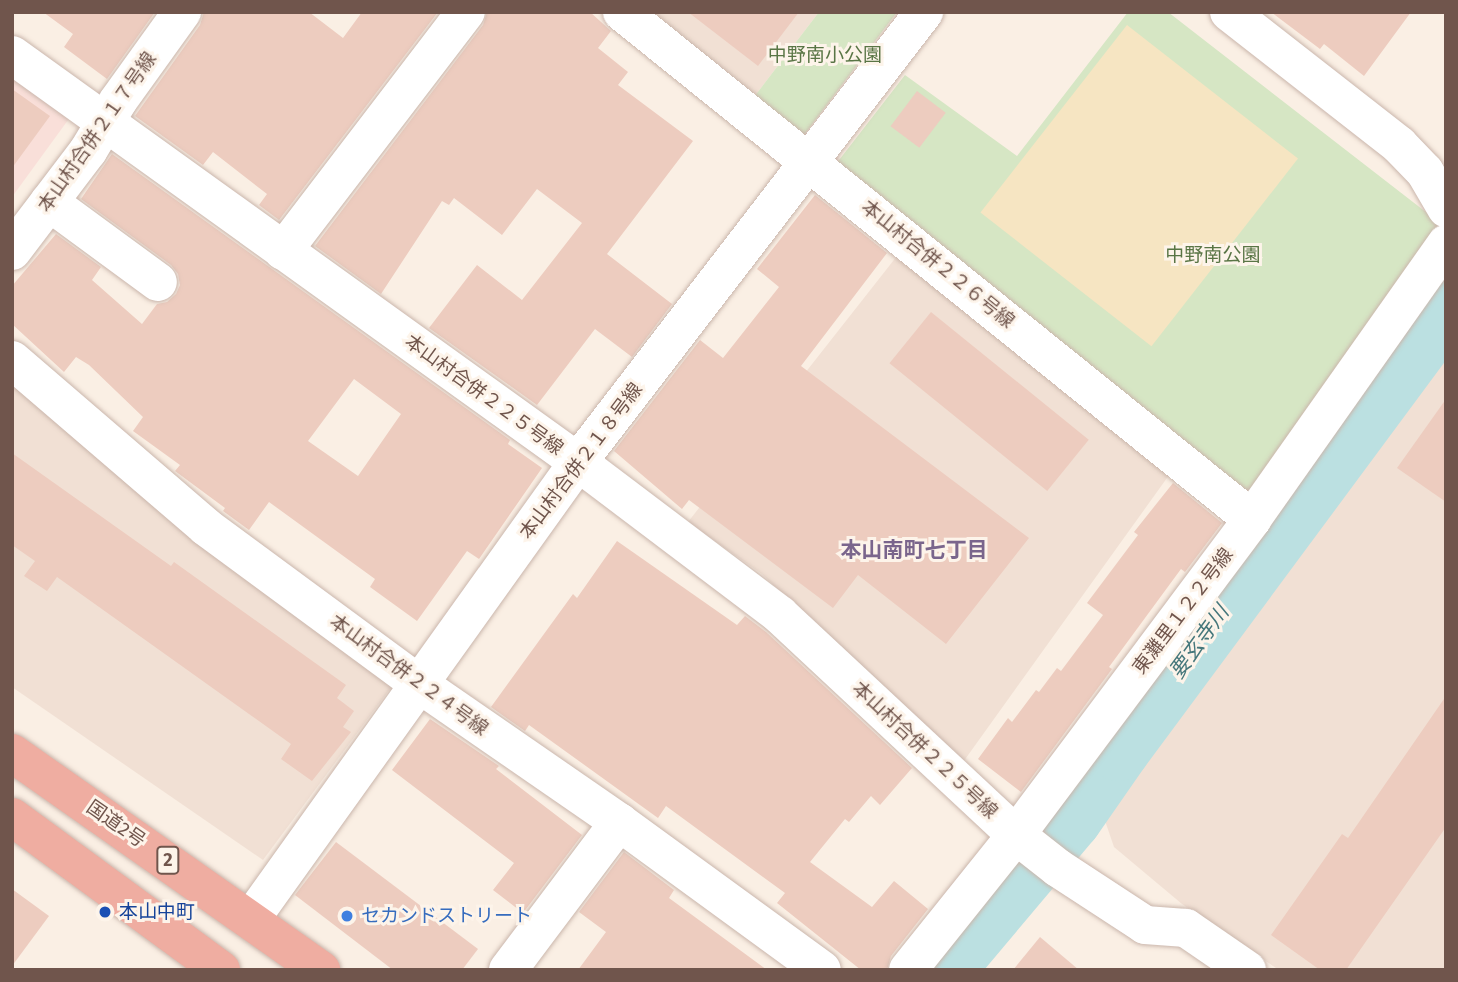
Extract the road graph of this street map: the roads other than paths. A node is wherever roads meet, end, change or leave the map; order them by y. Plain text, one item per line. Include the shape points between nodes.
1 (182, 12) edge
2 (466, 12) edge
3 (621, 12) edge
4 (924, 12) edge
5 (1229, 12) edge
6 (12, 55) edge
7 (104, 123) junction
8 (810, 161) junction
9 (49, 202) junction
10 (1446, 208) edge
11 (1446, 244) edge
12 (12, 251) edge
13 (283, 251) junction
14 (158, 282) dead end
15 (12, 359) edge
16 (578, 462) junction
17 (1252, 519) junction
18 (419, 684) junction
19 (12, 753) edge
20 (12, 817) edge
21 (620, 822) junction
22 (1022, 840) junction
23 (251, 919) junction
24 (221, 970) edge
25 (321, 970) edge
26 (508, 970) edge
27 (822, 970) edge
28 (908, 970) edge
29 (1247, 970) edge

1 - 7 street, 本山村合併２１７号線
2 - 13 street
3 - 8 street, 本山村合併２２６号線
4 - 8 street, 本山村合併２１８号線
5 - 10 street via 1399,145 1425,172
6 - 7 street, 本山村合併２２５号線
7 - 9 street, 本山村合併２１７号線
7 - 13 street, 本山村合併２２５号線
8 - 16 street, 本山村合併２１８号線
8 - 17 street, 本山村合併２２６号線
9 - 12 street, 本山村合併２１７号線
9 - 14 street
11 - 17 street, 東灘里１２２号線
13 - 16 street, 本山村合併２２５号線
15 - 18 street, 本山村合併２２４号線 via 206,527
16 - 18 street, 本山村合併２１８号線
16 - 22 street, 本山村合併２２５号線 via 780,615
17 - 22 street, 東灘里１２２号線
18 - 21 street, 本山村合併２２４号線
18 - 23 street, 本山村合併２１８号線
19 - 23 highway, 国道2号 / 2
20 - 24 highway
21 - 26 street
21 - 27 street, 本山村合併２２４号線
22 - 28 street, 東灘里１２２号線
22 - 29 street, 本山村合併２２５号線 via 1145,926 1186,928
23 - 25 highway, 国道2号 / 2

